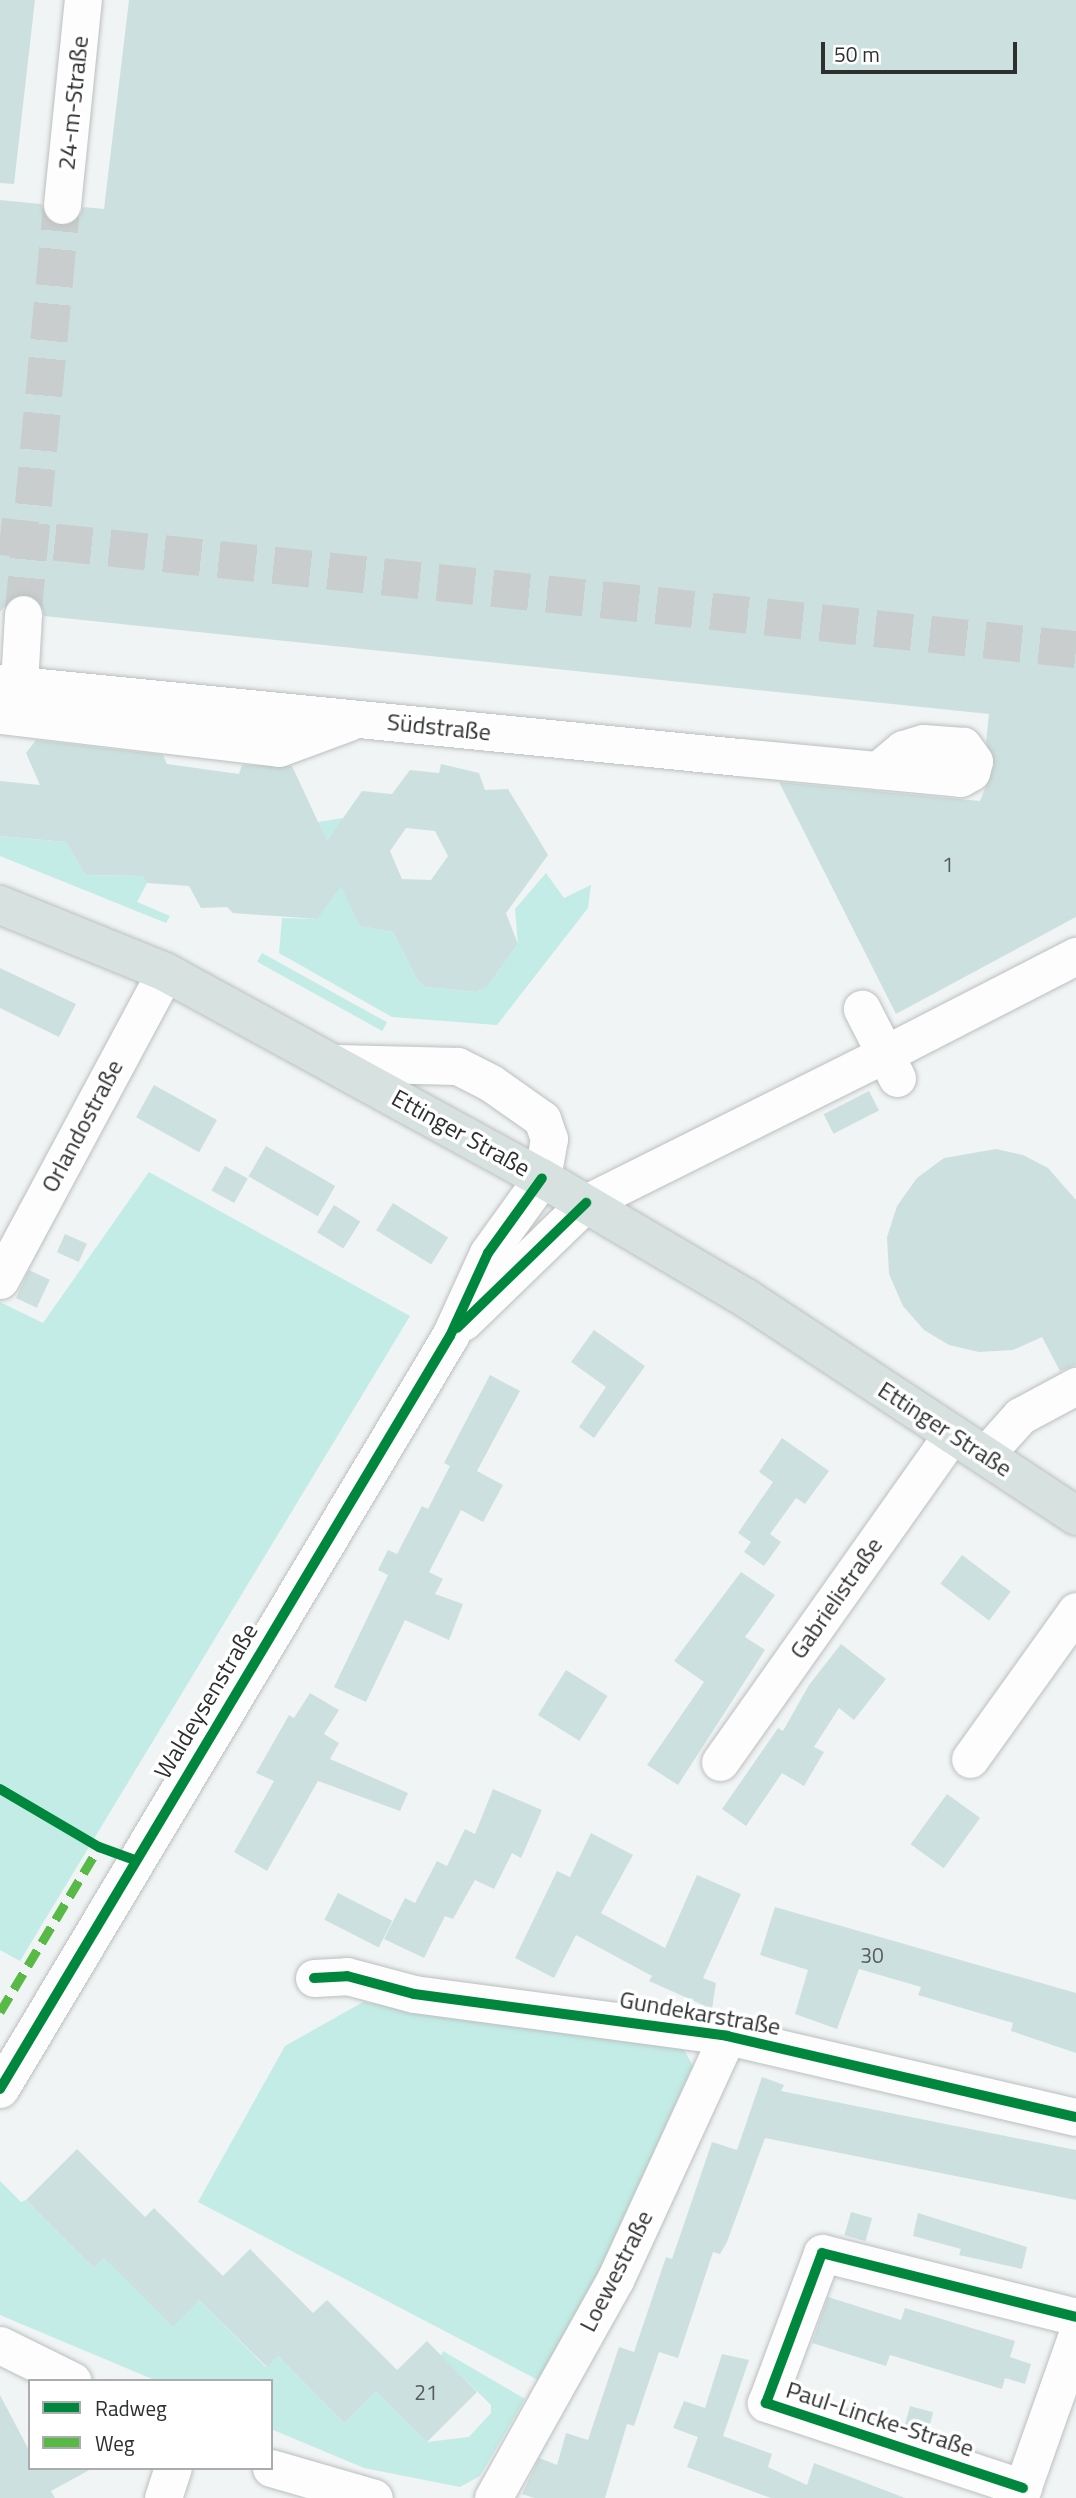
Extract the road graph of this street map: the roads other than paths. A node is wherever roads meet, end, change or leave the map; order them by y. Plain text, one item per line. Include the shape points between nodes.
1 (83, 0) edge
2 (62, 205) tunnel mouth
3 (23, 614) tunnel mouth
4 (10, 684) edge
5 (0, 715) edge
6 (359, 718) junction
7 (878, 770) dead end
8 (0, 905) edge
9 (1076, 956) edge
10 (165, 972) junction
11 (862, 1009) dead end
12 (336, 1063) junction
13 (890, 1066) junction
14 (542, 1178) junction
15 (586, 1203) junction
16 (0, 1280) edge
17 (450, 1336) junction
18 (1076, 1386) edge
19 (952, 1434) junction
20 (985, 1455) junction
21 (1076, 1516) edge
22 (1076, 1611) edge
23 (970, 1759) dead end
24 (719, 1762) dead end
25 (314, 1979) dead end
26 (727, 2036) junction
27 (0, 2089) edge
28 (1076, 2118) edge
29 (1076, 2317) edge
30 (1076, 2337) edge
31 (0, 2345) edge
32 (69, 2379) edge
33 (273, 2469) edge
34 (172, 2470) edge
35 (1021, 2493) edge
36 (351, 2495) edge
37 (163, 2498) edge
38 (493, 2498) edge

1 - 2 street, 24-m-Straße
3 - 4 street
4 - 6 street, Südstraße
5 - 6 street via 279,748
6 - 7 street, Südstraße
8 - 10 main road, Ettinger Straße
9 - 13 street, Waldeysenstraße
10 - 12 main road, Ettinger Straße
10 - 16 street, Orlandostraße
11 - 13 street
12 - 14 main road, Ettinger Straße
12 - 14 street via 457,1066 491,1083 542,1119 549,1139
13 - 15 street, Waldeysenstraße
14 - 15 main road, Ettinger Straße
14 - 17 street, Waldeysenstraße via 488,1254
15 - 17 street, Waldeysenstraße
15 - 19 main road, Ettinger Straße via 746,1298
17 - 27 street, Waldeysenstraße
18 - 20 street via 1020,1416
19 - 20 main road, Ettinger Straße
19 - 24 street, Gabrielistraße
20 - 21 main road, Ettinger Straße
22 - 23 street
25 - 26 street, Gundekarstraße via 347,1976 414,1994
26 - 28 street, Gundekarstraße
26 - 38 street, Loewestraße via 615,2280
29 - 35 street, Paul-Lincke-Straße via 822,2253 766,2403
30 - 35 street, Paul-Lincke-Straße
31 - 32 street
33 - 36 street
34 - 37 street

